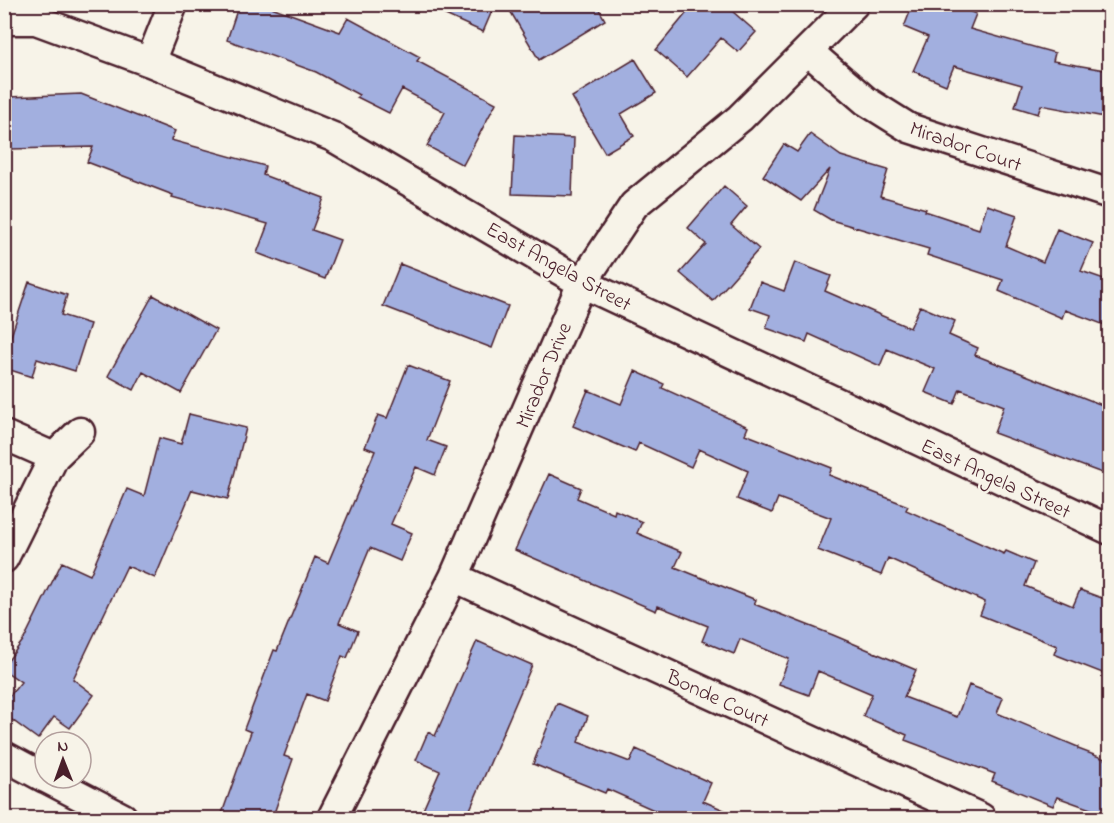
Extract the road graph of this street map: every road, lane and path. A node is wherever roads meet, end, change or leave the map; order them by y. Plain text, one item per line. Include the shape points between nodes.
1 (173, 4) edge
2 (854, 4) edge
3 (4, 20) edge
4 (808, 51) junction
5 (150, 62) junction
6 (1110, 194) edge
7 (582, 283) junction
8 (80, 432) dead end
9 (4, 435) edge
10 (54, 457) junction
11 (1110, 530) edge
12 (4, 558) edge
13 (454, 578) junction
14 (4, 756) edge
15 (33, 772) edge
16 (68, 790) edge
17 (123, 819) edge
18 (332, 819) edge
19 (981, 819) edge

1 - 5 street
2 - 4 street, Mirador Drive
3 - 5 street, East Angela Street via 36,20
4 - 6 street, Mirador Court via 866,101 909,128
4 - 7 street, Mirador Drive via 740,118 634,205
5 - 7 street, East Angela Street via 333,138
7 - 11 street, East Angela Street
7 - 13 street, Mirador Drive
8 - 10 street
9 - 10 street
10 - 12 street
13 - 18 street, Mirador Drive
13 - 19 street, Bonde Court
14 - 15 street
16 - 17 street

